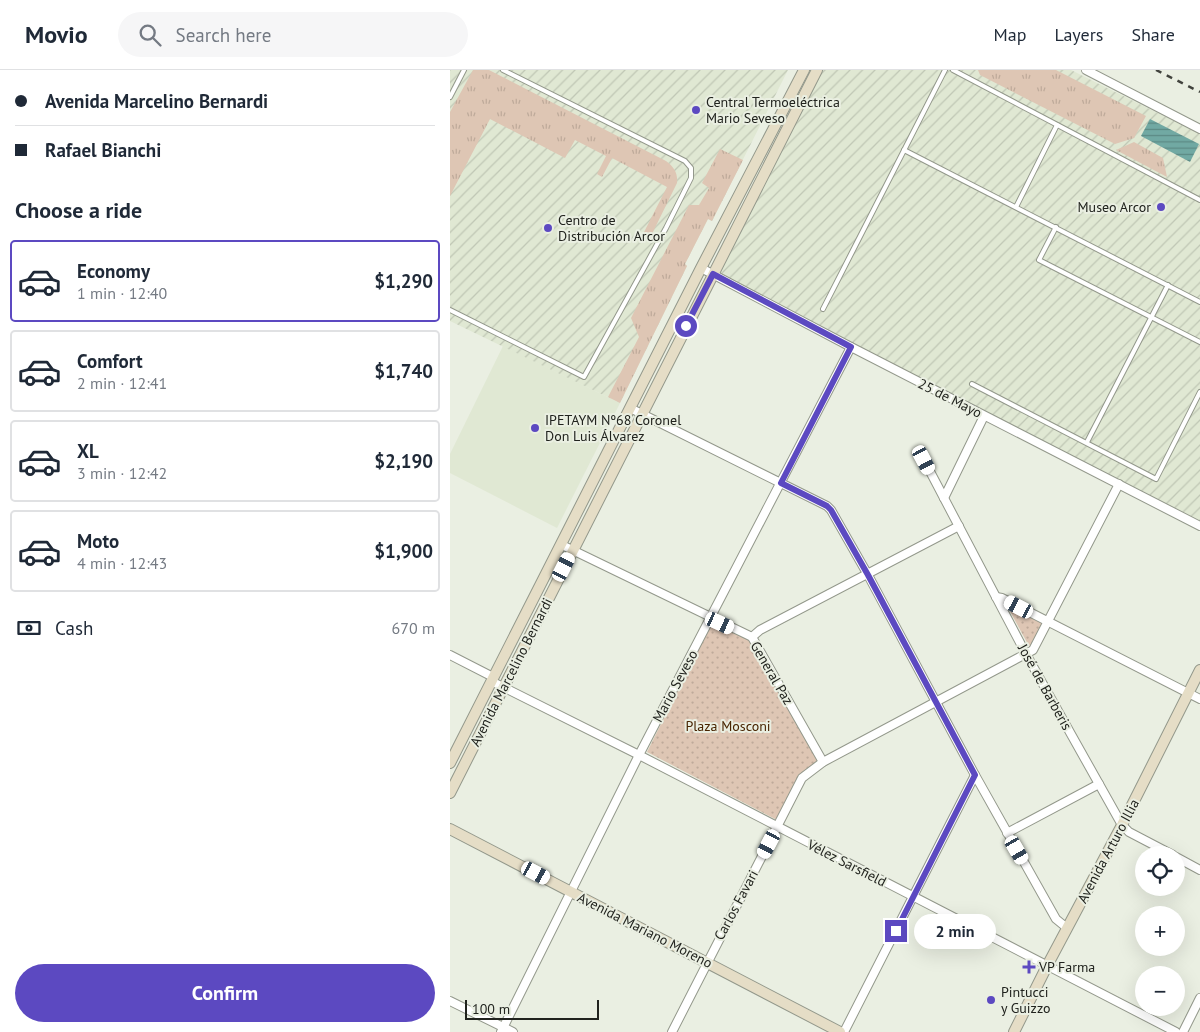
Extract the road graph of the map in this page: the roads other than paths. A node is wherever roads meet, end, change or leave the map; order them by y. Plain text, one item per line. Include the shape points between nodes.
1 (464, 70) edge
2 (503, 70) edge
3 (804, 70) edge
4 (818, 70) edge
5 (945, 70) edge
6 (953, 70) edge
7 (1086, 70) edge
8 (450, 97) edge
9 (1058, 125) junction
10 (1200, 129) edge
11 (904, 150) junction
12 (1200, 200) edge
13 (1016, 207) junction
14 (1056, 227) junction
15 (701, 268) junction
16 (713, 274) junction
17 (1168, 285) junction
18 (1200, 302) edge
19 (823, 309) dead end
20 (450, 310) edge
21 (1152, 317) junction
22 (1200, 342) edge
23 (851, 347) junction
24 (972, 384) dead end
25 (1200, 392) edge
26 (630, 408) junction
27 (642, 414) junction
28 (984, 416) junction
29 (1087, 442) junction
30 (924, 460) dead end
31 (781, 483) junction
32 (1118, 484) junction
33 (944, 498) junction
34 (960, 526) junction
35 (1200, 526) edge
36 (562, 544) junction
37 (573, 550) junction
38 (868, 575) junction
39 (996, 597) junction
40 (711, 618) junction
41 (1047, 621) junction
42 (752, 638) junction
43 (1026, 654) junction
44 (450, 655) edge
45 (1200, 670) edge
46 (492, 679) junction
47 (504, 687) junction
48 (1188, 692) junction
49 (1200, 699) edge
50 (936, 702) junction
51 (639, 755) junction
52 (823, 762) junction
53 (450, 763) edge
54 (975, 775) junction
55 (1099, 784) junction
56 (450, 793) edge
57 (778, 827) junction
58 (450, 828) edge
59 (1126, 828) junction
60 (1007, 833) junction
61 (1157, 846) edge
62 (1185, 862) edge
63 (1200, 870) edge
64 (570, 891) junction
65 (913, 897) junction
66 (1067, 928) junction
67 (707, 961) junction
68 (1047, 966) junction
69 (1200, 998) edge
70 (450, 1001) edge
71 (502, 1030) edge
72 (513, 1032) edge
73 (672, 1032) edge
74 (840, 1032) edge
75 (844, 1032) edge
76 (1014, 1032) edge
77 (1176, 1032) edge
78 (1183, 1032) edge

1 - 8 lane
2 - 20 lane via 684,160 692,168 691,178 584,377
3 - 15 main road, Avenida Marcelino Bernardi
4 - 16 main road, Avenida Marcelino Bernardi
5 - 11 lane
6 - 9 lane
7 - 10 street
9 - 12 lane
9 - 13 lane
11 - 13 lane
11 - 19 lane
13 - 14 lane
14 - 17 lane
14 - 21 lane via 1039,260
15 - 16 street, 25 de Mayo
15 - 26 main road, Avenida Marcelino Bernardi
16 - 23 street, 25 de Mayo
16 - 27 main road, Avenida Marcelino Bernardi
17 - 18 lane
17 - 21 lane
21 - 22 lane
21 - 29 lane
23 - 28 street, 25 de Mayo
23 - 31 street, Mario Seveso
24 - 29 lane
25 - 29 lane via 1156,479
26 - 27 street
26 - 36 main road, Avenida Marcelino Bernardi
27 - 31 street
27 - 37 main road, Avenida Marcelino Bernardi
28 - 32 street, 25 de Mayo
28 - 33 street
30 - 33 street, José de Barberis
31 - 38 street via 827,506
31 - 40 street, Mario Seveso
32 - 35 street, 25 de Mayo
32 - 41 street
33 - 34 street, José de Barberis
34 - 38 street
34 - 39 street, José de Barberis
36 - 37 street, General Paz
36 - 46 main road, Avenida Marcelino Bernardi
37 - 40 street, General Paz
37 - 47 main road, Avenida Marcelino Bernardi
38 - 42 street via 760,630
38 - 50 street
39 - 41 street
39 - 43 street, José de Barberis
40 - 42 street, General Paz
40 - 51 street, Mario Seveso
41 - 43 street via 1034,647
41 - 48 street
42 - 52 street, General Paz
43 - 50 street
43 - 55 street, José de Barberis
44 - 46 street, Vélez Sarsfield
45 - 48 main road, Avenida Arturo Illia
46 - 47 street, Vélez Sarsfield
46 - 53 main road, Avenida Marcelino Bernardi
47 - 51 street, Vélez Sarsfield
47 - 56 main road, Avenida Marcelino Bernardi
48 - 49 street
48 - 59 main road, Avenida Arturo Illia
50 - 52 street
50 - 54 street
51 - 57 street, Vélez Sarsfield
51 - 64 street, Mario Seveso
52 - 57 street, Carlos Favari via 802,778
54 - 60 street
54 - 65 street
55 - 59 street, José de Barberis
55 - 60 street
57 - 65 street, Vélez Sarsfield
57 - 67 street, Carlos Favari
58 - 64 main road, Avenida Mariano Moreno
59 - 61 street
59 - 66 main road, Avenida Arturo Illia
60 - 66 street via 1056,919
62 - 63 street
64 - 67 main road, Avenida Mariano Moreno
64 - 71 street, Mario Seveso
65 - 68 street, Vélez Sarsfield
65 - 75 street
66 - 68 main road, Avenida Arturo Illia
67 - 73 street, Carlos Favari
67 - 74 main road, Avenida Mariano Moreno
68 - 76 main road, Avenida Arturo Illia
68 - 77 street, Vélez Sarsfield
69 - 78 street
70 - 71 street
71 - 72 street

